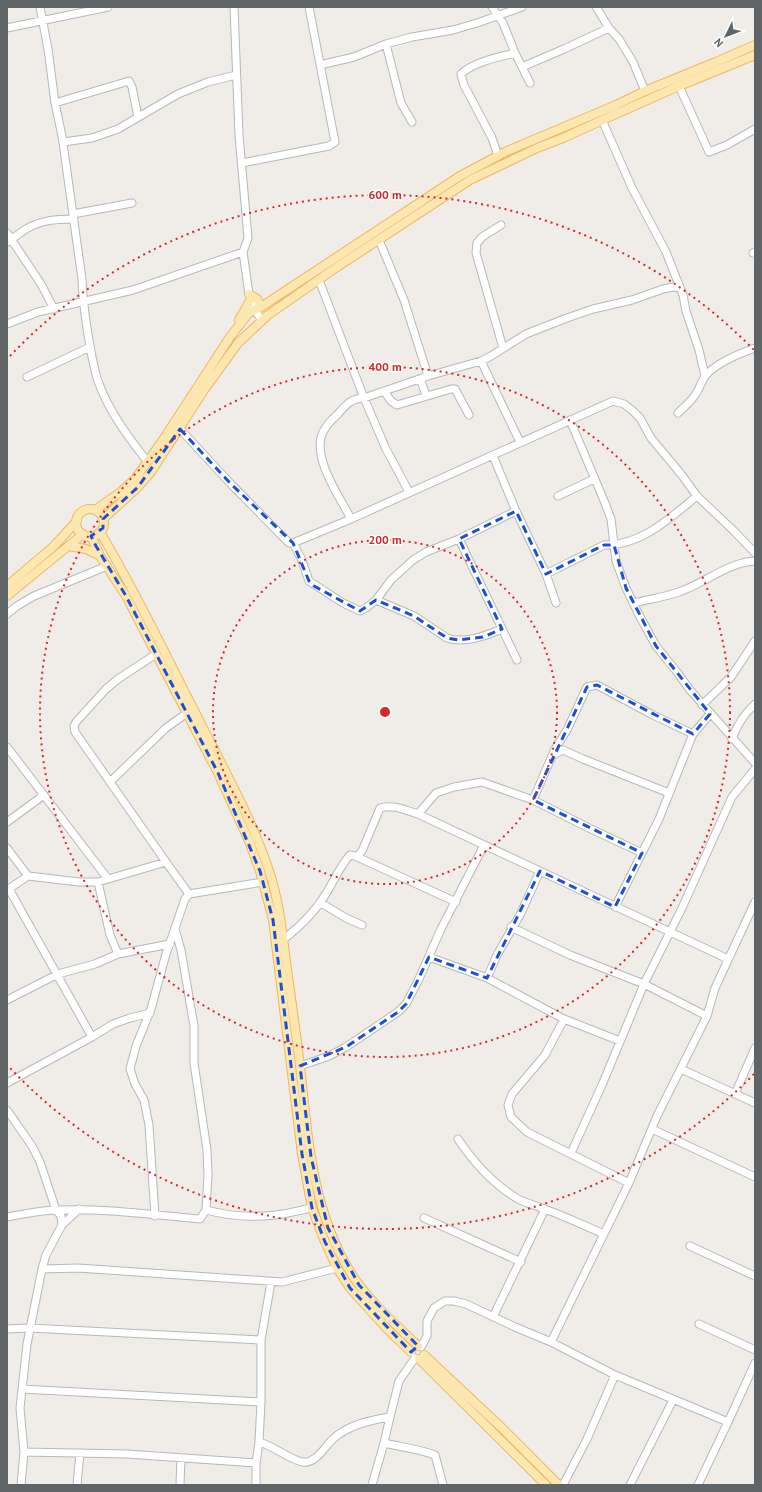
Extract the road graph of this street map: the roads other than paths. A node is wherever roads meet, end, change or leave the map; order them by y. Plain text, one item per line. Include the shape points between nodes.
1 (40, 7) edge
2 (108, 7) edge
3 (234, 7) edge
4 (309, 7) edge
5 (492, 7) edge
6 (522, 7) edge
7 (596, 7) edge
8 (498, 16) junction
9 (43, 21) junction
10 (7, 28) edge
11 (609, 28) junction
12 (386, 44) junction
13 (755, 45) edge
14 (515, 53) junction
15 (755, 55) edge
16 (320, 65) junction
17 (522, 67) junction
18 (236, 75) junction
19 (530, 83) dead end
20 (679, 86) junction
21 (645, 91) junction
22 (55, 103) junction
23 (138, 117) junction
24 (602, 120) junction
25 (412, 122) dead end
26 (755, 129) edge
27 (63, 142) junction
28 (498, 156) junction
29 (242, 163) junction
30 (132, 203) dead end
31 (73, 216) junction
32 (501, 225) dead end
33 (7, 233) edge
34 (379, 240) junction
35 (9, 241) edge
36 (243, 252) junction
37 (320, 280) junction
38 (680, 288) junction
39 (250, 297) junction
40 (82, 302) junction
41 (54, 308) junction
42 (258, 308) junction
43 (262, 320) junction
44 (7, 324) edge
45 (230, 337) junction
46 (90, 347) junction
47 (503, 348) junction
48 (755, 348) edge
49 (481, 361) junction
50 (428, 376) junction
51 (705, 376) junction
52 (27, 377) dead end
53 (420, 379) junction
54 (384, 391) junction
55 (426, 395) junction
56 (364, 398) junction
57 (678, 413) dead end
58 (469, 415) dead end
59 (570, 420) junction
60 (180, 429) junction
61 (520, 442) junction
62 (155, 451) junction
63 (163, 455) junction
64 (492, 456) junction
65 (148, 460) junction
66 (594, 478) junction
67 (409, 492) junction
68 (558, 496) dead end
69 (697, 496) junction
70 (95, 510) junction
71 (516, 511) junction
72 (103, 519) junction
73 (351, 519) junction
74 (76, 521) junction
75 (100, 532) junction
76 (87, 535) junction
77 (459, 539) junction
78 (293, 543) junction
79 (614, 545) junction
80 (69, 546) junction
81 (755, 553) edge
82 (100, 556) junction
83 (755, 561) edge
84 (107, 566) junction
85 (546, 574) junction
86 (7, 586) edge
87 (7, 596) edge
88 (376, 600) junction
89 (556, 603) dead end
90 (633, 603) junction
91 (7, 614) edge
92 (502, 629) junction
93 (755, 641) edge
94 (156, 654) junction
95 (517, 660) dead end
96 (755, 704) edge
97 (702, 705) junction
98 (187, 713) junction
99 (710, 714) junction
100 (693, 734) junction
101 (732, 739) junction
102 (7, 747) edge
103 (553, 755) junction
104 (755, 762) edge
105 (755, 770) edge
106 (111, 782) junction
107 (669, 793) junction
108 (44, 795) junction
109 (533, 800) junction
110 (418, 814) junction
111 (7, 822) edge
112 (484, 845) junction
113 (7, 848) edge
114 (642, 853) junction
115 (357, 857) junction
116 (166, 862) junction
117 (540, 871) junction
118 (28, 876) junction
119 (108, 879) junction
120 (98, 882) junction
121 (263, 882) junction
122 (8, 890) edge
123 (189, 894) junction
124 (456, 902) junction
125 (755, 902) edge
126 (320, 903) junction
127 (615, 907) junction
128 (362, 925) dead end
129 (511, 928) junction
130 (175, 929) junction
131 (670, 931) junction
132 (284, 938) junction
133 (170, 944) junction
134 (118, 954) junction
135 (429, 957) junction
136 (728, 959) junction
137 (58, 974) junction
138 (487, 978) junction
139 (644, 984) junction
140 (7, 1000) edge
141 (150, 1013) junction
142 (707, 1016) junction
143 (564, 1018) junction
144 (92, 1037) junction
145 (620, 1041) junction
146 (755, 1048) edge
147 (300, 1066) junction
148 (681, 1069) junction
149 (7, 1083) edge
150 (735, 1094) junction
151 (755, 1103) edge
152 (7, 1110) edge
153 (10, 1120) edge
154 (652, 1129) junction
155 (458, 1139) dead end
156 (571, 1153) junction
157 (755, 1177) edge
158 (630, 1182) junction
159 (312, 1208) junction
160 (79, 1209) junction
161 (545, 1209) junction
162 (56, 1210) junction
163 (206, 1210) junction
164 (155, 1216) junction
165 (7, 1217) edge
166 (424, 1218) dead end
167 (62, 1225) junction
168 (604, 1234) junction
169 (690, 1246) dead end
170 (521, 1262) junction
171 (337, 1268) junction
172 (42, 1269) junction
173 (755, 1276) edge
174 (271, 1282) junction
175 (493, 1317) junction
176 (699, 1324) dead end
177 (30, 1328) junction
178 (7, 1329) edge
179 (262, 1340) junction
180 (551, 1342) junction
181 (755, 1350) edge
182 (418, 1353) junction
183 (755, 1363) edge
184 (615, 1375) junction
185 (22, 1389) junction
186 (673, 1400) junction
187 (261, 1402) junction
188 (390, 1417) junction
189 (728, 1422) junction
190 (259, 1442) junction
191 (384, 1443) junction
192 (24, 1452) junction
193 (80, 1453) junction
194 (181, 1458) junction
195 (256, 1463) junction
196 (21, 1485) edge
197 (77, 1485) edge
198 (180, 1485) edge
199 (256, 1485) edge
200 (372, 1485) edge
201 (443, 1485) edge
202 (546, 1485) edge
203 (559, 1485) edge
204 (563, 1485) edge
205 (630, 1485) edge
206 (698, 1485) edge

1 - 9 street
2 - 9 street
3 - 18 street
4 - 16 street
5 - 8 street
6 - 8 street
7 - 11 street
8 - 12 street via 453,30
8 - 14 street
9 - 10 street
9 - 22 street
11 - 17 street
11 - 21 street via 633,62
12 - 16 street via 354,57
12 - 25 street via 401,103
13 - 21 main road
14 - 17 street
14 - 28 street via 490,60 462,74 464,85 492,138
15 - 20 main road
16 - 29 street via 335,142 329,146
17 - 19 street
18 - 23 street via 185,91
18 - 29 street
20 - 24 main road
20 - 26 street via 709,152 728,145
21 - 28 main road
22 - 23 street via 129,81
22 - 27 street
23 - 27 street via 118,129 92,138
24 - 34 main road via 470,180
24 - 38 street via 632,188 666,252
27 - 31 street
28 - 42 main road via 460,176
29 - 36 street via 248,238
30 - 31 street
31 - 35 street via 28,228
31 - 40 street via 82,279
32 - 47 street via 482,237 477,243 476,253
33 - 35 street
34 - 37 main road
34 - 50 street via 404,300
35 - 41 street via 41,284
36 - 39 street
36 - 40 street via 133,290
37 - 43 main road
37 - 56 street
38 - 47 street via 662,289 567,318 526,334
38 - 51 street
39 - 42 main road via 257,299
39 - 45 main road
40 - 41 street
40 - 46 street
41 - 44 street
42 - 43 street
42 - 45 main road via 248,314
43 - 60 main road via 238,343
45 - 62 main road
46 - 52 street
46 - 65 street via 98,381 105,397 130,439
47 - 49 street
48 - 51 street via 724,361
49 - 50 street
49 - 61 street
50 - 53 street
51 - 57 street via 689,403
53 - 54 street
53 - 55 street
54 - 55 street via 397,405
54 - 56 street
55 - 58 street via 455,389
56 - 67 street via 386,449
56 - 73 street via 357,398 346,404 328,423 321,437 320,453 324,466
59 - 61 street
59 - 66 street
59 - 69 street via 613,401 624,404 640,418 651,438
60 - 63 main road
60 - 78 street via 289,543
61 - 64 street
62 - 63 main road
62 - 65 main road
63 - 72 main road via 138,487
64 - 67 street
64 - 71 street
65 - 70 main road via 128,486
66 - 68 street
66 - 79 street via 611,519
67 - 73 street
69 - 79 street via 662,525 630,542
69 - 81 street
70 - 72 main road
70 - 74 main road via 81,512
71 - 77 street
71 - 85 street
72 - 75 main road via 103,528
73 - 78 street
74 - 76 main road via 78,528
74 - 86 main road via 54,546
75 - 76 main road via 96,535
75 - 132 main road via 125,574 254,832 272,880
76 - 80 main road
76 - 82 main road
77 - 88 street via 413,560 391,580
77 - 92 street
78 - 88 street via 309,581 314,586 360,611
79 - 85 street via 604,545
79 - 90 street via 616,561
80 - 82 main road via 86,549
80 - 87 main road
82 - 84 main road
83 - 90 street via 744,562 684,591
84 - 91 street via 34,596
84 - 94 main road via 126,596
85 - 89 street
88 - 92 street via 414,616 453,640 483,637
90 - 97 street via 656,646
92 - 95 street
93 - 97 street via 731,677
94 - 98 main road
94 - 106 street via 106,689 74,726 75,732
96 - 101 street via 735,729
97 - 99 street
98 - 106 street via 166,728
98 - 121 main road via 249,841
99 - 100 street
99 - 101 street
100 - 103 street via 597,685 592,685 587,687 568,730
100 - 107 street
101 - 104 street
102 - 108 street
103 - 107 street via 563,750
103 - 109 street
105 - 131 street via 732,797
106 - 116 street
107 - 114 street
108 - 111 street
108 - 119 street
109 - 110 street via 482,782 436,793
109 - 114 street
110 - 112 street
110 - 115 street via 393,806 380,808
112 - 117 street
112 - 124 street
113 - 118 street
114 - 127 street
115 - 124 street
115 - 126 street via 350,855 345,861
116 - 119 street
116 - 123 street
117 - 127 street
117 - 129 street
118 - 120 street
118 - 122 street
119 - 120 street
120 - 134 street
121 - 123 street
121 - 159 main road via 273,920 298,1127
122 - 137 street
123 - 130 street
124 - 135 street
125 - 136 street
126 - 128 street
126 - 132 street via 308,919
127 - 131 street
129 - 138 street
129 - 139 street
130 - 133 street
130 - 163 street via 194,1026 194,1063 207,1150
131 - 136 street
131 - 139 street
132 - 147 main road
133 - 134 street
133 - 141 street
134 - 137 street via 95,964
135 - 138 street
135 - 147 street via 406,1004 398,1012 346,1047
136 - 142 street via 714,988
137 - 140 street
137 - 144 street
138 - 143 street
139 - 142 street
139 - 145 street
141 - 144 street via 113,1024
141 - 164 street via 136,1046 130,1069 144,1100 149,1125
142 - 148 street
143 - 145 street
143 - 156 street via 545,1055 512,1094 508,1105 511,1117 527,1132
144 - 149 street
145 - 156 street
146 - 150 street
147 - 182 main road via 311,1157 322,1208 333,1241 363,1291
148 - 150 street
148 - 154 street
150 - 151 street
152 - 153 street
153 - 162 street via 32,1146
154 - 157 street
154 - 158 street
155 - 161 street via 468,1155 494,1182 520,1200
156 - 158 street
158 - 168 street
159 - 163 street via 261,1216 226,1215
159 - 171 main road
160 - 162 street
160 - 164 street
160 - 167 street
161 - 168 street
161 - 170 street
162 - 165 street
162 - 167 street via 61,1216
163 - 164 street via 200,1219
166 - 170 street
167 - 172 street via 46,1255
168 - 180 street
169 - 173 street
170 - 175 street
171 - 174 street via 293,1280
171 - 182 main road via 367,1308 388,1330
172 - 174 street via 78,1268
172 - 177 street
174 - 179 street
175 - 180 street
175 - 182 street via 466,1304 445,1301 434,1308 427,1321 427,1336
176 - 181 street
177 - 178 street
177 - 179 street
177 - 185 street
179 - 187 street
180 - 184 street
182 - 188 street via 399,1381
182 - 202 main road
182 - 203 main road via 502,1428
183 - 189 street
184 - 186 street
184 - 204 street via 587,1439
185 - 187 street
185 - 192 street via 20,1408
186 - 189 street
186 - 205 street
187 - 190 street
188 - 190 street via 350,1428 333,1438 312,1461 304,1463
188 - 191 street
189 - 206 street
190 - 195 street
191 - 200 street
191 - 201 street via 435,1455
192 - 193 street
192 - 196 street
193 - 194 street
193 - 197 street
194 - 195 street
194 - 198 street
195 - 199 street

